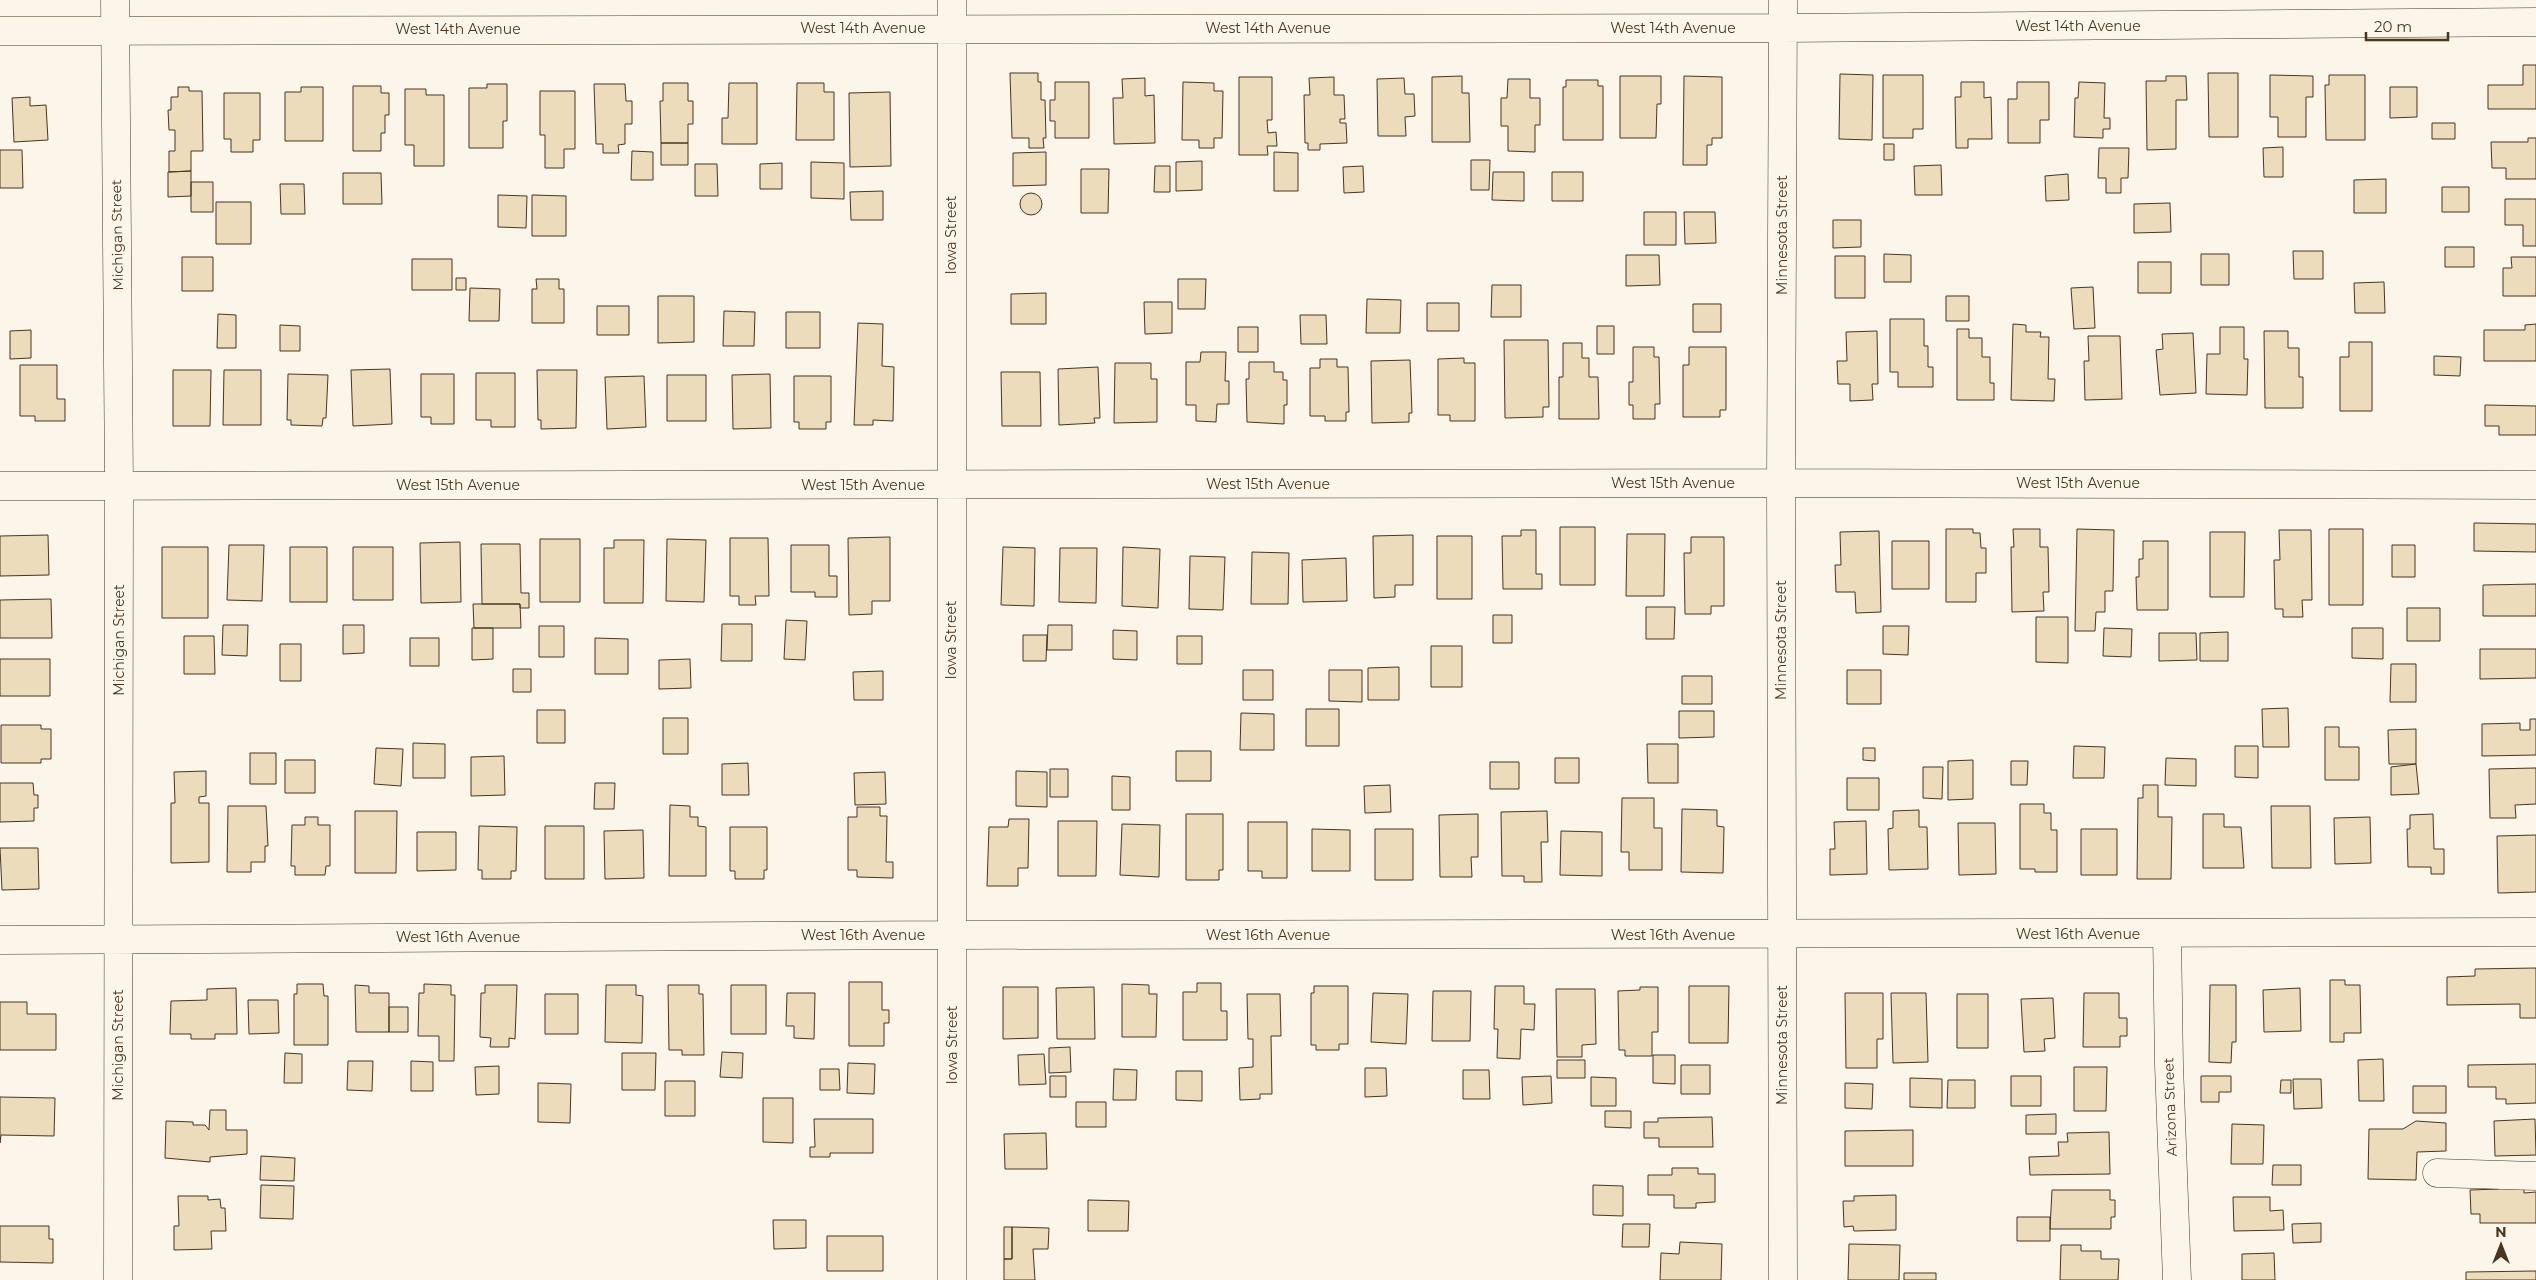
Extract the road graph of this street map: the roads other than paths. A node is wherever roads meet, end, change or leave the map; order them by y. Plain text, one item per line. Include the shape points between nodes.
1 (115, 0) edge
2 (952, 0) edge
3 (1783, 0) edge
4 (2536, 22) edge
5 (952, 28) junction
6 (1783, 28) junction
7 (115, 30) junction
8 (0, 31) edge
9 (1781, 482) junction
10 (120, 485) junction
11 (950, 485) junction
12 (2536, 485) edge
13 (0, 486) edge
14 (2536, 932) edge
15 (2167, 933) junction
16 (952, 935) junction
17 (1782, 935) junction
18 (118, 939) junction
19 (0, 940) edge
20 (2437, 1173) dead end
21 (2536, 1176) edge
22 (118, 1280) edge
23 (952, 1280) edge
24 (1783, 1280) edge
25 (2177, 1280) edge

1 - 7 street, Michigan Street
2 - 5 street, Iowa Street
3 - 6 street, Minnesota Street
4 - 6 street, West 14th Avenue
5 - 6 street, West 14th Avenue
5 - 7 street, West 14th Avenue
5 - 11 street, Iowa Street
6 - 9 street, Minnesota Street
7 - 8 street, West 14th Avenue
7 - 10 street, Michigan Street
9 - 11 street, West 15th Avenue
9 - 12 street, West 15th Avenue
9 - 17 street, Minnesota Street
10 - 11 street, West 15th Avenue
10 - 13 street, West 15th Avenue
10 - 18 street, Michigan Street
11 - 16 street, Iowa Street
14 - 15 street, West 16th Avenue
15 - 17 street, West 16th Avenue
15 - 25 street, Arizona Street
16 - 17 street, West 16th Avenue
16 - 18 street, West 16th Avenue
16 - 23 street, Iowa Street
17 - 24 street, Minnesota Street
18 - 19 street, West 16th Avenue
18 - 22 street, Michigan Street
20 - 21 street

